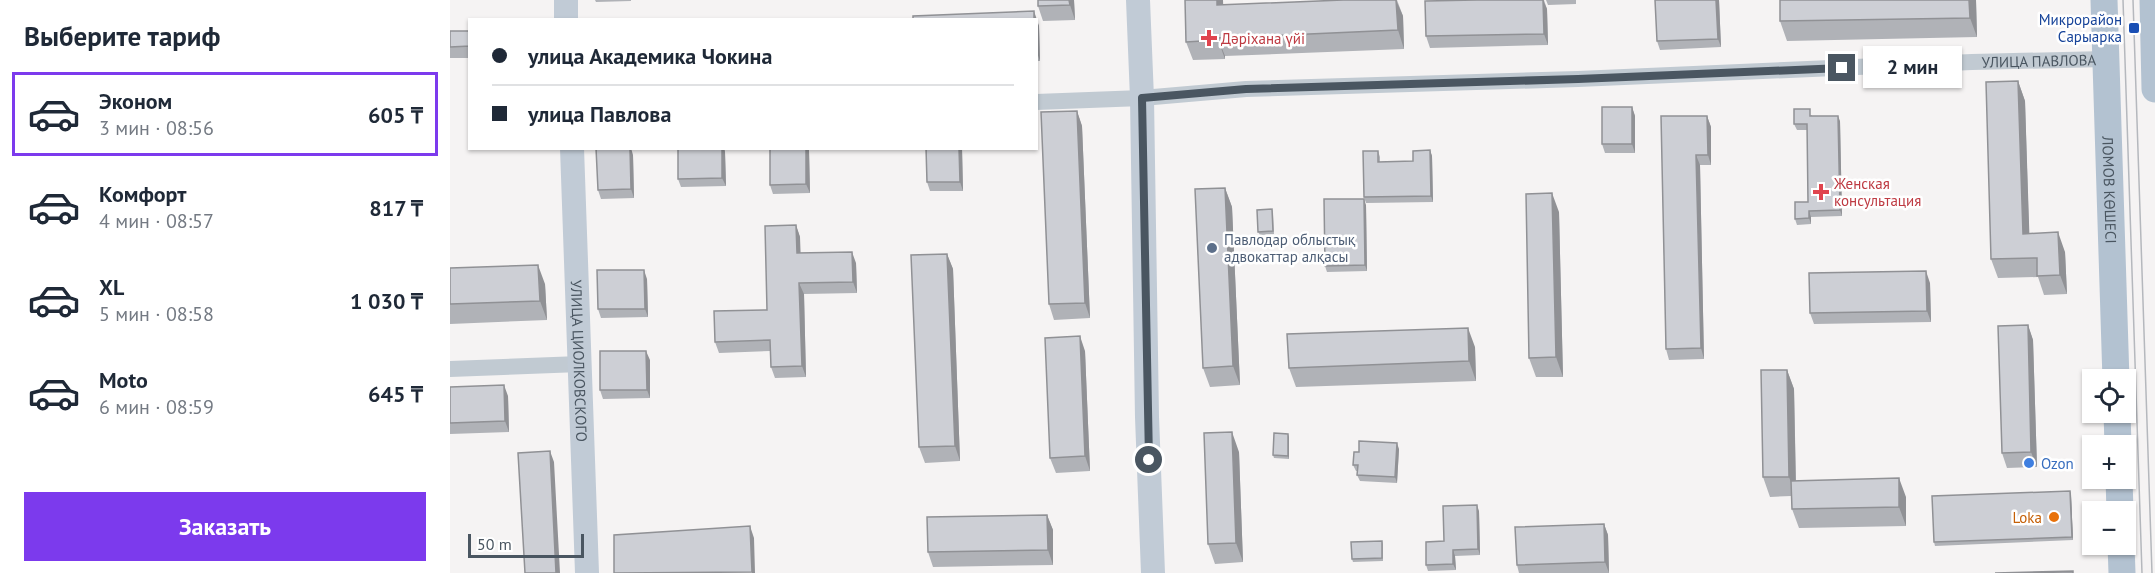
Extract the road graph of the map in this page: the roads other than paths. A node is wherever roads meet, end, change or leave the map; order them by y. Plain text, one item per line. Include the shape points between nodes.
1 (566, 0) edge
2 (1138, 0) edge
3 (2104, 0) edge
4 (2153, 0) edge
5 (566, 18) edge
6 (2106, 59) junction
7 (2155, 89) edge
8 (1142, 98) junction
9 (1038, 102) edge
10 (572, 150) edge
11 (580, 364) junction
12 (450, 369) edge
13 (2116, 369) edge
14 (2121, 555) edge
15 (587, 573) edge
16 (1153, 573) edge
17 (2122, 573) edge

1 - 5 main road
2 - 8 main road
3 - 6 main road, ЛОМОВ КӨШЕСІ
4 - 7 main road
6 - 8 street, УЛИЦА ПАВЛОВА via 1246,89
6 - 13 main road, ЛОМОВ КӨШЕСІ
8 - 9 street, УЛИЦА ПАВЛОВА
8 - 16 main road
10 - 11 main road, УЛИЦА ЦИОЛКОВСКОГО
11 - 12 street
11 - 15 main road, УЛИЦА ЦИОЛКОВСКОГО
14 - 17 main road

